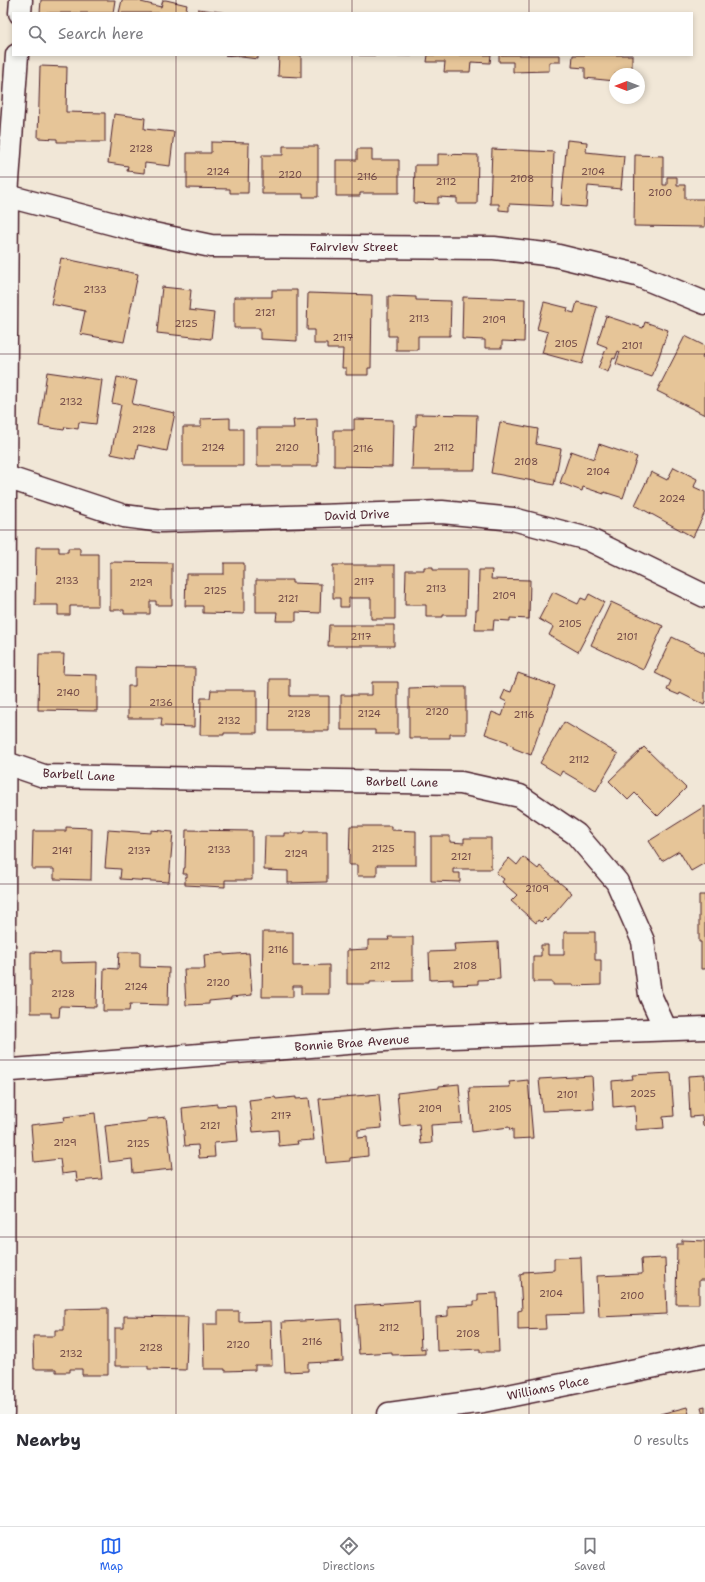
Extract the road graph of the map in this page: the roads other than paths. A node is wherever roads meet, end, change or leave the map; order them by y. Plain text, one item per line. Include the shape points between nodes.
1 (21, 0) edge
2 (20, 12) edge
3 (17, 56) edge
4 (4, 195) edge
5 (705, 304) edge
6 (2, 475) edge
7 (705, 596) edge
8 (2, 761) edge
9 (665, 1028) junction
10 (705, 1028) edge
11 (2, 1071) edge
12 (705, 1356) edge
13 (3, 1414) edge
14 (389, 1414) edge

1 - 2 street
3 - 4 street
4 - 5 street, Fairview Street via 144,232 211,246 494,248 554,255 637,275
4 - 6 street
6 - 7 street, David Drive via 124,516 162,521 442,512 513,519 588,539
6 - 8 street
8 - 9 street, Barbell Lane via 44,776 461,783 520,796 576,834 617,882 643,941 650,996
8 - 11 street
9 - 10 street, Bonnie Brae Avenue
9 - 11 street, Bonnie Brae Avenue via 397,1039
11 - 13 street
12 - 14 street, Williams Place via 483,1401

